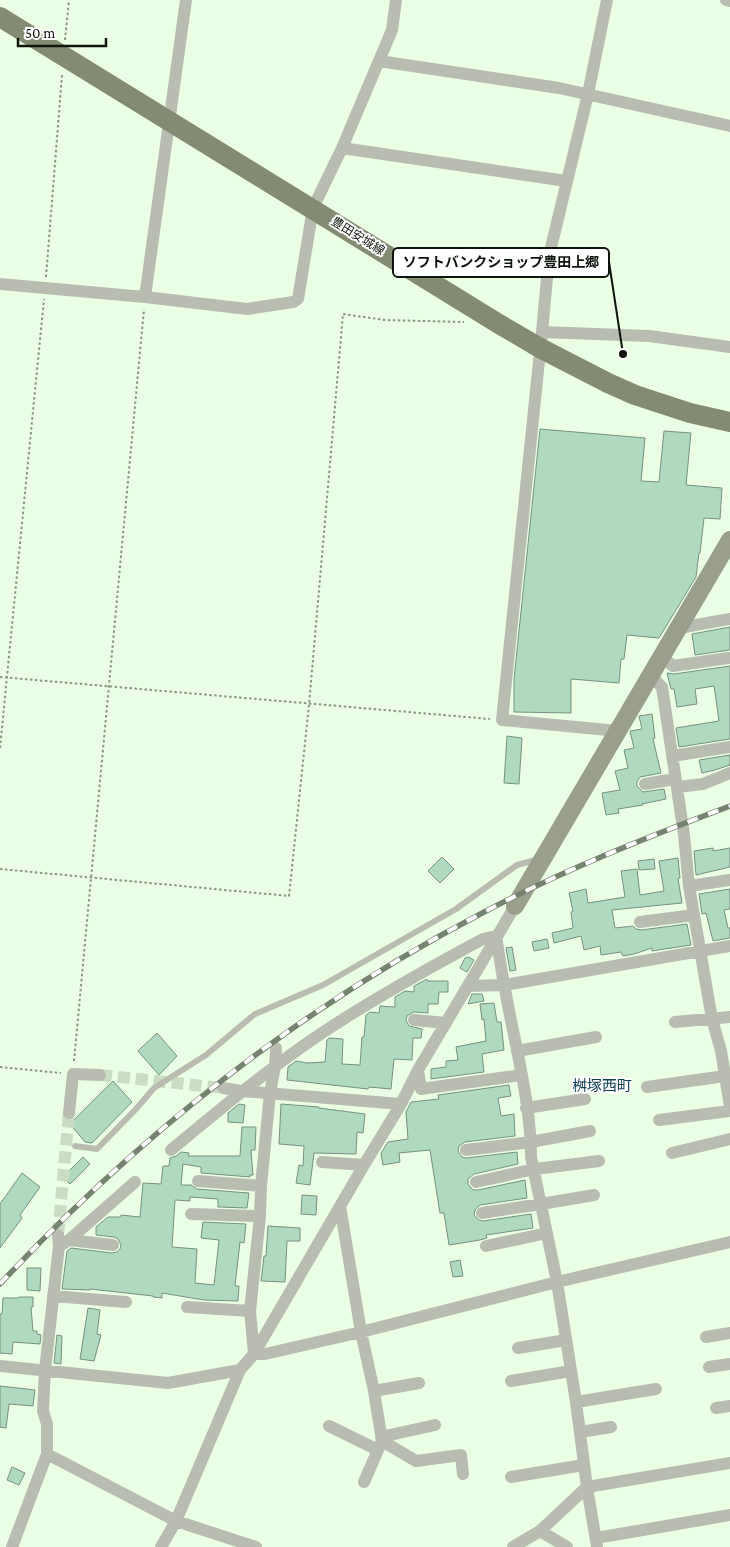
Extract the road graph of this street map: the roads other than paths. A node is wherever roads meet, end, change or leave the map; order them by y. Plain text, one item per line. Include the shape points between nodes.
1 (186, 0) edge
2 (396, 0) edge
3 (608, 0) edge
4 (726, 0) edge
5 (730, 1) edge
6 (0, 17) edge
7 (379, 62) junction
8 (588, 94) junction
9 (170, 121) junction
10 (730, 126) edge
11 (342, 148) junction
12 (566, 181) junction
13 (313, 208) junction
14 (0, 284) edge
15 (145, 297) junction
16 (542, 340) junction
17 (730, 347) edge
18 (730, 422) edge
19 (730, 540) edge
20 (730, 620) edge
21 (679, 628) junction
22 (662, 657) junction
23 (728, 658) dead end
24 (651, 676) junction
25 (618, 731) junction
26 (730, 747) edge
27 (672, 756) junction
28 (730, 773) edge
29 (676, 783) junction
30 (645, 784) dead end
31 (543, 858) junction
32 (730, 880) edge
33 (689, 886) junction
34 (515, 906) joint
35 (694, 915) junction
36 (640, 922) dead end
37 (496, 936) junction
38 (730, 946) edge
39 (700, 951) junction
40 (504, 985) junction
41 (468, 986) junction
42 (730, 1017) edge
43 (414, 1020) dead end
44 (712, 1020) junction
45 (675, 1022) dead end
46 (446, 1023) junction
47 (596, 1037) dead end
48 (276, 1048) dead end
49 (725, 1050) edge
50 (517, 1051) junction
51 (275, 1066) junction
52 (418, 1070) junction
53 (100, 1075) tunnel mouth
54 (522, 1075) junction
55 (725, 1076) junction
56 (647, 1087) dead end
57 (223, 1088) tunnel mouth
58 (242, 1091) junction
59 (270, 1093) junction
60 (585, 1099) dead end
61 (401, 1104) junction
62 (730, 1107) edge
63 (526, 1108) junction
64 (730, 1111) edge
65 (69, 1113) tunnel mouth
66 (659, 1120) dead end
67 (590, 1131) dead end
68 (730, 1139) edge
69 (531, 1142) junction
70 (76, 1146) dead end
71 (172, 1150) dead end
72 (466, 1150) dead end
73 (672, 1153) dead end
74 (599, 1161) dead end
75 (322, 1162) dead end
76 (364, 1165) junction
77 (534, 1169) junction
78 (134, 1182) dead end
79 (198, 1182) dead end
80 (476, 1182) dead end
81 (261, 1186) junction
82 (594, 1195) dead end
83 (541, 1204) junction
84 (340, 1206) junction
85 (482, 1212) dead end
86 (191, 1214) dead end
87 (260, 1216) junction
88 (547, 1233) junction
89 (62, 1240) junction
90 (730, 1242) edge
91 (113, 1245) dead end
92 (486, 1246) dead end
93 (556, 1282) junction
94 (53, 1296) junction
95 (126, 1302) dead end
96 (187, 1307) dead end
97 (250, 1311) junction
98 (361, 1332) junction
99 (730, 1333) edge
100 (706, 1337) dead end
101 (566, 1340) junction
102 (518, 1348) dead end
103 (254, 1354) junction
104 (730, 1364) edge
105 (0, 1366) edge
106 (708, 1367) dead end
107 (46, 1370) junction
108 (240, 1370) junction
109 (571, 1371) junction
110 (511, 1381) dead end
111 (419, 1383) dead end
112 (656, 1389) dead end
113 (374, 1391) junction
114 (576, 1402) junction
115 (730, 1406) edge
116 (716, 1408) dead end
117 (435, 1425) dead end
118 (329, 1426) dead end
119 (611, 1426) dead end
120 (580, 1432) junction
121 (381, 1443) junction
122 (47, 1454) junction
123 (730, 1463) edge
124 (584, 1465) junction
125 (463, 1474) dead end
126 (511, 1477) dead end
127 (364, 1482) dead end
128 (587, 1487) junction
129 (730, 1516) edge
130 (176, 1521) junction
131 (540, 1531) junction
132 (597, 1543) edge
133 (12, 1547) edge
134 (161, 1547) edge
135 (256, 1547) edge
136 (513, 1547) edge
137 (567, 1547) edge

1 - 9 street
2 - 7 street via 392,30
3 - 8 street
4 - 5 street
6 - 9 main road, 豊田安城線
7 - 8 street
7 - 11 street
8 - 10 street
8 - 12 street
9 - 13 main road, 豊田安城線
9 - 15 street
11 - 12 street
11 - 13 street
12 - 16 street via 549,256
13 - 15 street via 298,299 293,302 247,309
13 - 16 main road, 豊田安城線 via 499,324
14 - 15 street
16 - 17 street via 649,336
16 - 18 main road, 豊田安城線 via 608,383 635,395
16 - 25 street via 502,720
19 - 21 street
20 - 21 street
21 - 22 street
22 - 23 street via 673,666
22 - 24 street
24 - 25 street
24 - 27 street via 662,687
25 - 31 street
26 - 27 street
27 - 29 street
28 - 29 street via 703,784
29 - 30 street
29 - 33 street
31 - 34 street
31 - 70 lane via 517,866 456,909 323,986 255,1014 206,1055 154,1088 97,1149
32 - 33 street
33 - 35 street
34 - 37 street
35 - 36 street
35 - 39 street
37 - 40 street
37 - 41 street
37 - 51 street via 483,939 410,978
38 - 39 street
39 - 40 street via 650,955
39 - 44 street
40 - 41 street
40 - 50 street
41 - 46 street
42 - 44 street
43 - 46 street
44 - 45 street
44 - 49 street
46 - 52 street
47 - 50 street
48 - 51 street
49 - 55 street
50 - 54 street
51 - 58 street
51 - 59 street
52 - 54 street via 421,1089
52 - 61 street
53 - 65 street via 73,1074
54 - 63 street
55 - 56 street
55 - 62 street
57 - 58 street
58 - 59 street
58 - 71 street
59 - 61 street
59 - 81 street
60 - 63 street
61 - 76 street
63 - 69 street
64 - 66 street
67 - 69 street
68 - 73 street
69 - 72 street
69 - 77 street
74 - 77 street
75 - 76 street
76 - 84 street
77 - 80 street
77 - 83 street
78 - 89 street
79 - 81 street
81 - 87 street
82 - 83 street
83 - 85 street
83 - 88 street
84 - 98 street
84 - 103 street
86 - 87 street
87 - 97 street
88 - 92 street
88 - 93 street
89 - 91 street
89 - 94 street
90 - 93 street
93 - 98 street
93 - 101 street
94 - 95 street
94 - 107 street
96 - 97 street
97 - 103 street
98 - 103 street
98 - 113 street
99 - 100 street
101 - 102 street
101 - 109 street
103 - 108 street
104 - 106 street
105 - 107 street
107 - 108 street via 168,1383
107 - 122 street via 43,1411 47,1424
108 - 130 street
109 - 110 street
109 - 114 street
111 - 113 street
112 - 114 street
113 - 121 street
114 - 120 street
115 - 116 street
117 - 121 street
118 - 121 street
119 - 120 street
120 - 124 street
121 - 125 street via 416,1461 461,1454
121 - 127 street
122 - 130 street
122 - 133 street
123 - 128 street
124 - 126 street
124 - 128 street
128 - 131 street
128 - 132 street
129 - 132 street
130 - 134 street
130 - 135 street
131 - 136 street
131 - 137 street

